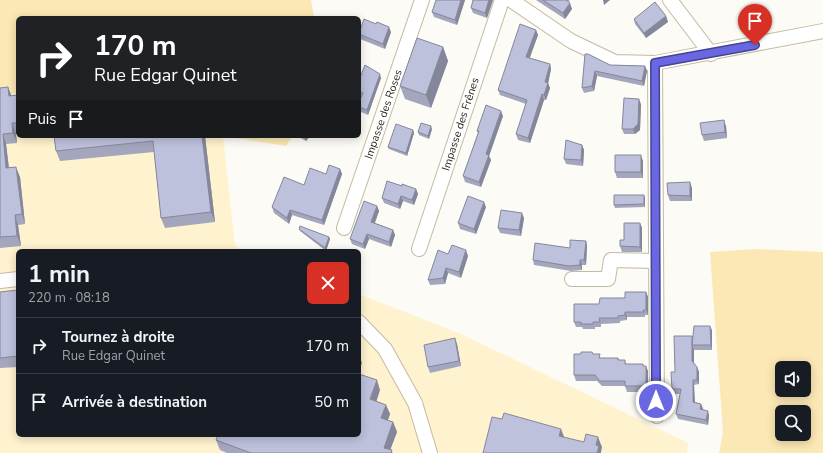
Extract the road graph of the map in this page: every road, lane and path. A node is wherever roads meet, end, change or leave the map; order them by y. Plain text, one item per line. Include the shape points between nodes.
1 (422, 0) edge
2 (502, 0) edge
3 (511, 0) edge
4 (670, 0) edge
5 (823, 31) edge
6 (711, 54) junction
7 (655, 63) junction
8 (344, 228) dead end
9 (419, 248) dead end
10 (656, 261) junction
11 (16, 279) edge
12 (572, 279) dead end
13 (0, 281) edge
14 (361, 324) edge
15 (657, 416) dead end
16 (430, 453) edge

1 - 8 street, Impasse des Roses
2 - 9 street, Impasse des Frênes
3 - 7 street via 571,41 615,62
4 - 6 street
5 - 6 street
6 - 7 street
7 - 10 street
10 - 12 street via 611,260 608,279
10 - 15 street
11 - 13 street
14 - 16 street via 385,349 411,396

